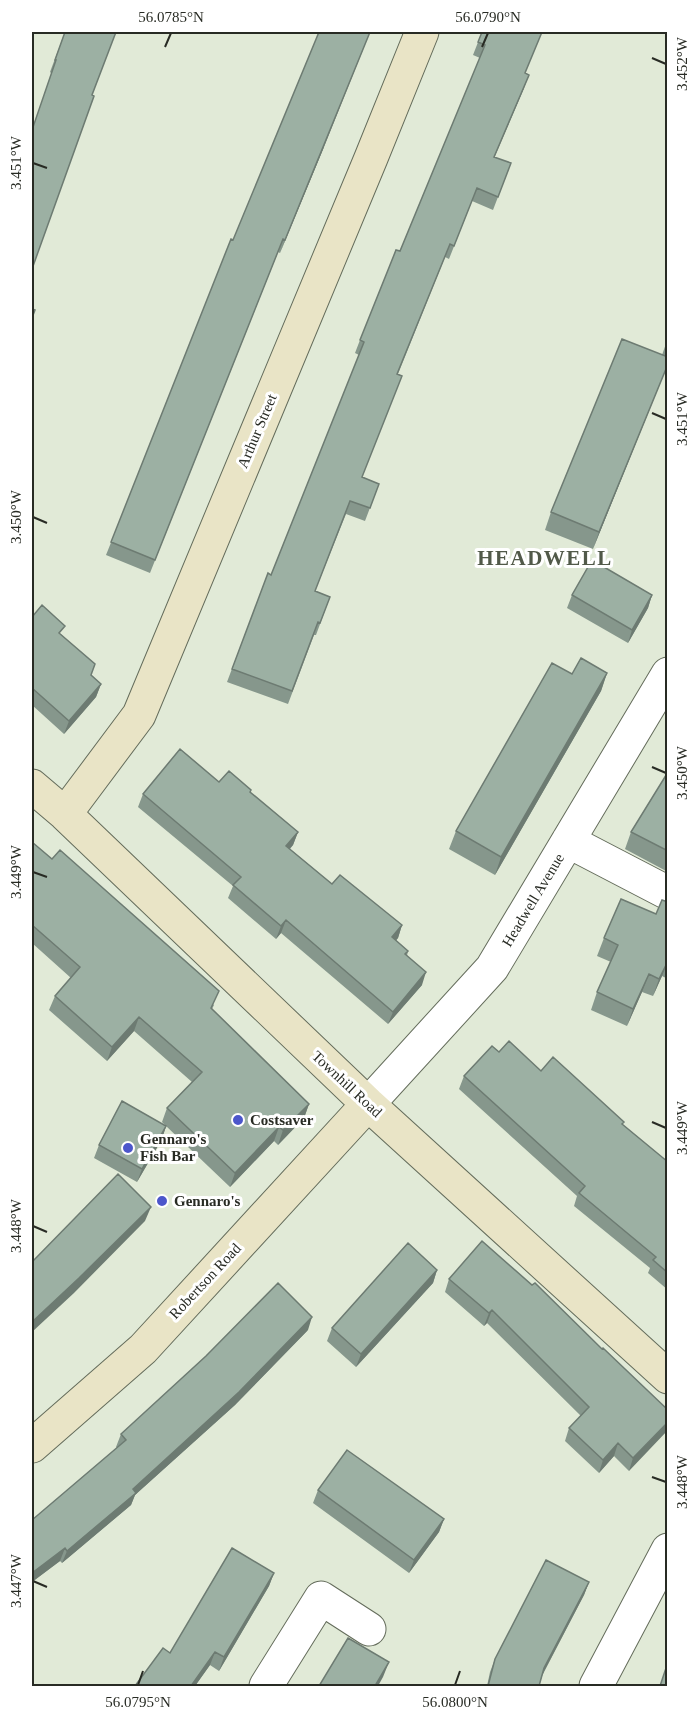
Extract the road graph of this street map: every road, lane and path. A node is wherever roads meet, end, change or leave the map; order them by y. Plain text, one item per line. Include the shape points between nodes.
1 (422, 32) edge
2 (668, 674) edge
3 (32, 786) edge
4 (64, 814) junction
5 (568, 841) junction
6 (668, 893) edge
7 (368, 1104) junction
8 (668, 1377) edge
9 (32, 1446) edge
10 (668, 1550) edge
11 (369, 1629) dead end
12 (266, 1686) edge
13 (596, 1686) edge

1 - 4 street, Arthur Street via 139,715
2 - 5 street, Headwell Avenue
3 - 4 street, Townhill Road
4 - 7 street, Townhill Road
5 - 6 street
5 - 7 street, Headwell Avenue via 492,968
7 - 8 street, Townhill Road
7 - 9 street, Robertson Road via 143,1349
10 - 13 street
11 - 12 street via 321,1598

